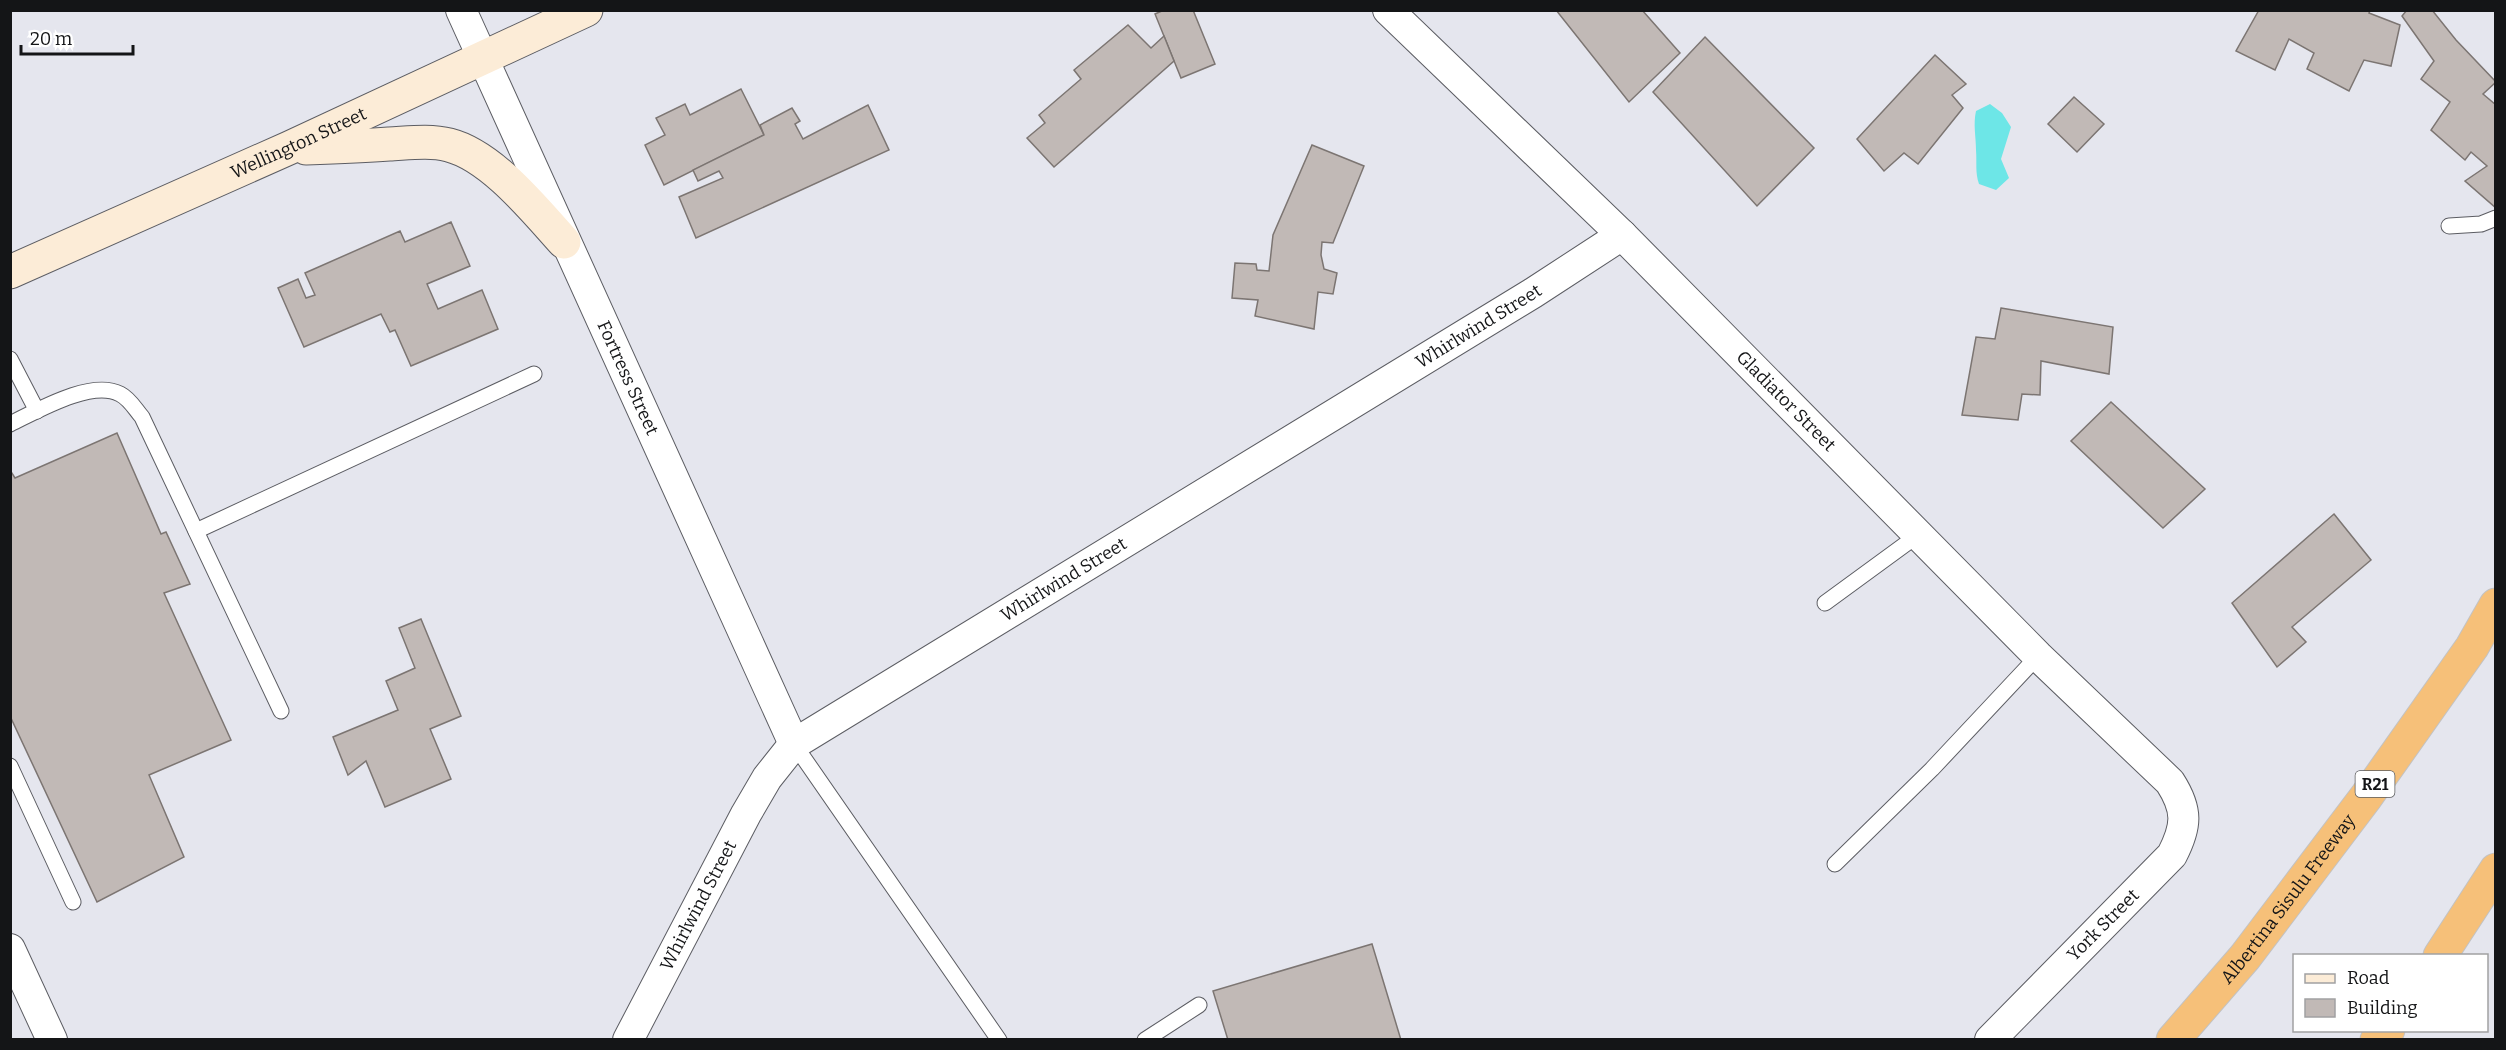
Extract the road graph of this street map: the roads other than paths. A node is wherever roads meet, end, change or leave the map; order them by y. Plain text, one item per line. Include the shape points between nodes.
1 (461, 10) edge
2 (586, 10) edge
3 (1388, 10) edge
4 (484, 59) junction
5 (289, 148) junction
6 (2496, 218) edge
7 (2449, 225) dead end
8 (1622, 235) junction
9 (564, 242) junction
10 (10, 272) edge
11 (10, 359) edge
12 (534, 374) dead end
13 (37, 411) junction
14 (10, 424) edge
15 (196, 531) junction
16 (1918, 535) junction
17 (1825, 603) dead end
18 (2496, 605) edge
19 (2038, 656) junction
20 (280, 711) dead end
21 (794, 744) junction
22 (10, 766) edge
23 (2178, 795) joint
24 (1835, 864) dead end
25 (2496, 870) edge
26 (73, 902) dead end
27 (10, 949) edge
28 (2441, 954) edge
29 (1199, 1005) dead end
30 (52, 1040) edge
31 (628, 1040) edge
32 (999, 1040) edge
33 (1145, 1040) edge
34 (1990, 1040) edge
35 (2173, 1040) edge

1 - 4 street, Fortress Street
2 - 4 street, Wellington Street
3 - 8 street, Gladiator Street
4 - 5 street, Wellington Street
4 - 9 street, Fortress Street
5 - 9 street via 423,142 449,145 490,168
5 - 10 street, Wellington Street
6 - 7 lane via 2481,224
8 - 16 street, Gladiator Street
8 - 21 street, Whirlwind Street
9 - 21 street, Fortress Street
11 - 13 lane
12 - 15 lane
13 - 14 lane
13 - 15 lane via 82,392 99,390 118,393 130,401 142,417
15 - 20 lane
16 - 17 lane
16 - 19 street, Gladiator Street
18 - 35 highway, Albertina Sisulu Freeway / R21 via 2472,647 2366,797 2245,957
19 - 23 street, Gladiator Street via 2170,782
19 - 24 lane via 1932,769
21 - 31 street, Whirlwind Street via 767,778 746,814
21 - 32 lane
22 - 26 lane
23 - 34 street, York Street via 2185,817 2172,855
25 - 28 highway
27 - 30 street
29 - 33 lane

